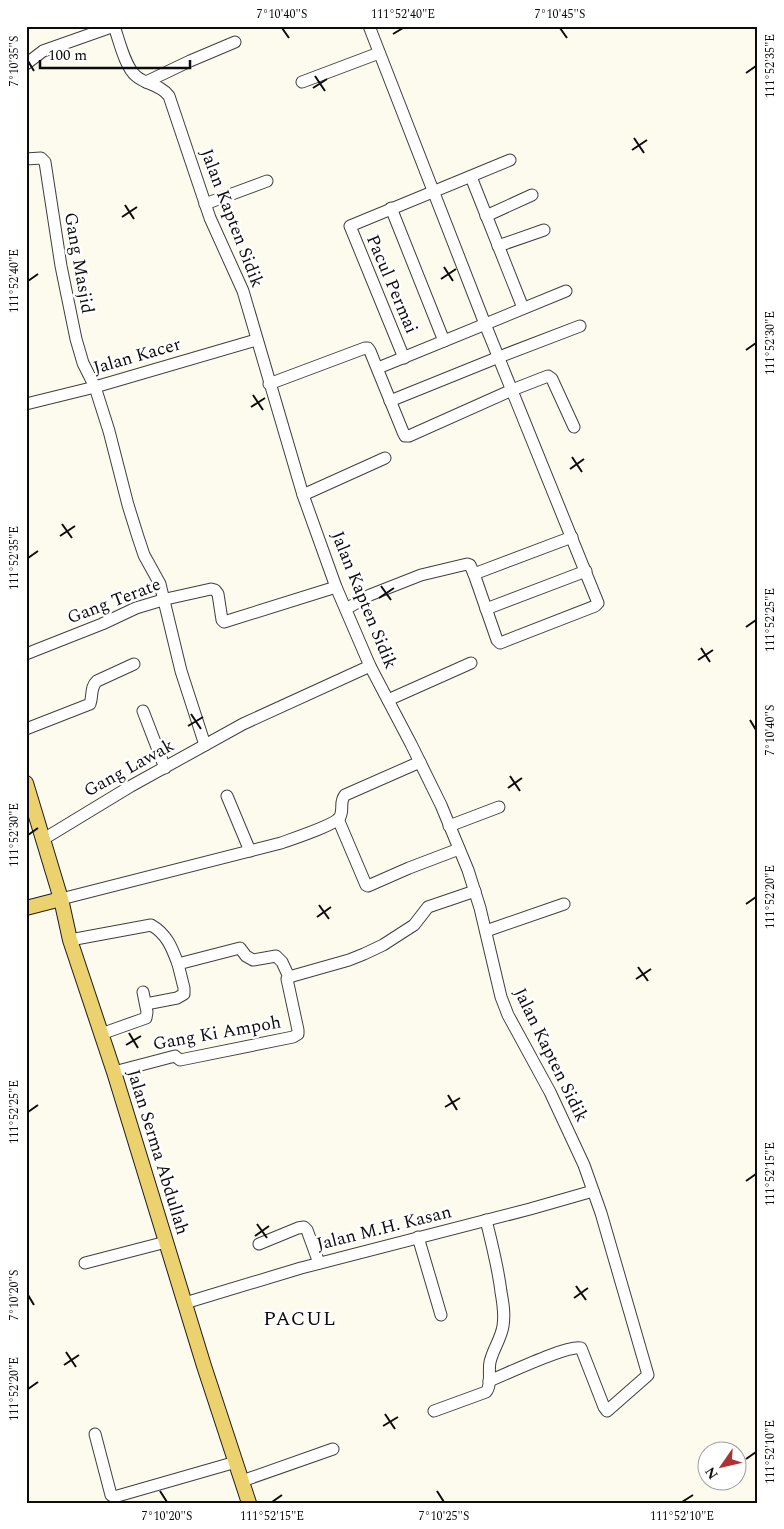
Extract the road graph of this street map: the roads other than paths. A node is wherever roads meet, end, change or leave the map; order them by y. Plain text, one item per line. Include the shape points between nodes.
1 (114, 26) edge
2 (369, 26) edge
3 (235, 42) dead end
4 (379, 53) junction
5 (26, 64) edge
6 (146, 82) junction
7 (302, 82) dead end
8 (26, 159) edge
9 (510, 160) dead end
10 (471, 177) junction
11 (267, 181) dead end
12 (434, 191) junction
13 (532, 195) dead end
14 (205, 204) junction
15 (391, 208) junction
16 (486, 216) junction
17 (544, 230) dead end
18 (498, 246) junction
19 (566, 290) dead end
20 (523, 308) junction
21 (485, 324) junction
22 (580, 326) dead end
23 (256, 340) junction
24 (444, 341) junction
25 (499, 357) junction
26 (404, 358) junction
27 (378, 368) junction
28 (269, 384) junction
29 (95, 387) junction
30 (512, 390) junction
31 (390, 401) junction
32 (26, 404) edge
33 (574, 427) dead end
34 (385, 458) dead end
35 (303, 494) junction
36 (572, 536) junction
37 (586, 571) junction
38 (474, 574) junction
39 (336, 587) junction
40 (163, 600) junction
41 (346, 608) junction
42 (486, 609) junction
43 (26, 654) edge
44 (471, 663) dead end
45 (134, 664) dead end
46 (370, 666) junction
47 (388, 700) junction
48 (143, 711) dead end
49 (26, 728) edge
50 (206, 746) junction
51 (420, 762) junction
52 (165, 768) junction
53 (26, 783) edge
54 (227, 796) dead end
55 (499, 807) dead end
56 (338, 819) junction
57 (449, 826) junction
58 (42, 840) junction
59 (459, 849) junction
60 (250, 851) junction
61 (475, 892) junction
62 (60, 899) junction
63 (564, 904) dead end
64 (26, 908) edge
65 (486, 931) junction
66 (70, 940) junction
67 (178, 964) junction
68 (289, 977) junction
69 (143, 992) dead end
70 (146, 1004) junction
71 (101, 1034) junction
72 (114, 1072) junction
73 (593, 1191) junction
74 (486, 1220) junction
75 (418, 1237) junction
76 (166, 1242) junction
77 (259, 1244) dead end
78 (85, 1262) dead end
79 (319, 1263) junction
80 (185, 1303) junction
81 (441, 1315) dead end
82 (489, 1381) junction
83 (434, 1411) dead end
84 (95, 1434) dead end
85 (333, 1449) dead end
86 (236, 1462) junction
87 (242, 1481) junction
88 (249, 1503) edge

1 - 5 street via 43,51
1 - 6 street, Jalan Kapten Sidik via 129,67 135,76
2 - 4 street
3 - 6 street
4 - 7 street
4 - 12 street
6 - 14 street, Jalan Kapten Sidik via 163,89 169,96
8 - 29 street, Gang Masjid via 41,158 45,162 59,257 76,339
9 - 10 street, Pacul Permai
10 - 12 street, Pacul Permai
10 - 16 street
11 - 14 street
12 - 15 street, Pacul Permai
12 - 21 street
13 - 16 street
14 - 23 street, Jalan Kapten Sidik via 238,280
15 - 24 street
15 - 26 street, Pacul Permai via 351,224 349,228
16 - 18 street
17 - 18 street
18 - 20 street
19 - 20 street, Pacul Permai
20 - 21 street, Pacul Permai
21 - 24 street, Pacul Permai
21 - 25 street
22 - 25 street
23 - 28 street, Jalan Kapten Sidik
23 - 29 street, Jalan Kacer
24 - 26 street, Pacul Permai
25 - 30 street
25 - 31 street
26 - 27 street, Pacul Permai
27 - 28 street via 370,349 365,348
27 - 31 street
28 - 35 street, Jalan Kapten Sidik
29 - 32 street, Jalan Kacer
29 - 40 street via 128,506 144,555 160,584
30 - 31 street via 407,436
30 - 33 street via 550,376
30 - 36 street
34 - 35 street
35 - 39 street, Jalan Kapten Sidik
36 - 37 street
36 - 38 street
37 - 42 street
37 - 42 street via 598,601 596,606 502,644 497,640
38 - 41 street via 470,565 462,564 421,575
38 - 42 street
39 - 40 street, Gang Terate via 224,622 215,590
39 - 41 street, Jalan Kapten Sidik
40 - 43 street, Gang Terate via 125,612
40 - 50 street via 181,671
41 - 46 street, Jalan Kapten Sidik
44 - 47 street
45 - 49 street via 97,681 90,704
46 - 47 street, Jalan Kapten Sidik
46 - 50 street, Gang Lawak via 243,724
47 - 51 street, Jalan Kapten Sidik
48 - 52 street
50 - 52 street, Gang Lawak
51 - 56 street via 345,794
51 - 57 street, Jalan Kapten Sidik
52 - 58 street, Gang Lawak
53 - 58 main road, Jalan Serma Abdullah
54 - 60 street
55 - 57 street
56 - 59 street via 368,886
56 - 60 street via 290,840
57 - 59 street, Jalan Kapten Sidik
58 - 62 main road, Jalan Serma Abdullah
59 - 61 street, Jalan Kapten Sidik
60 - 62 street
61 - 65 street, Jalan Kapten Sidik
61 - 68 street via 428,908 414,926 364,954
62 - 64 main road
62 - 66 main road, Jalan Serma Abdullah
63 - 65 street
65 - 73 street, Jalan Kapten Sidik via 508,1015 550,1092
66 - 67 street via 151,925 165,936
66 - 71 main road, Jalan Serma Abdullah
67 - 68 street via 240,948 253,960 276,956
67 - 70 street via 184,994
68 - 72 street, Gang Ki Ampoh via 298,1030 293,1037 180,1060 175,1056
69 - 70 street
70 - 71 street via 148,1014 145,1018
71 - 72 main road, Jalan Serma Abdullah
72 - 76 main road, Jalan Serma Abdullah
73 - 74 street, Jalan M.H. Kasan
73 - 82 street, Jalan Kapten Sidik via 648,1375 607,1411 581,1348 563,1351
74 - 75 street, Jalan M.H. Kasan
74 - 82 street via 504,1310 500,1338 489,1366
75 - 79 street, Jalan M.H. Kasan
75 - 81 street
76 - 78 street
76 - 80 main road, Jalan Serma Abdullah
77 - 79 street via 304,1227
79 - 80 street, Jalan M.H. Kasan
80 - 86 main road, Jalan Serma Abdullah
82 - 83 street via 486,1392
84 - 86 street via 114,1497
85 - 87 street
86 - 87 main road, Jalan Serma Abdullah
87 - 88 main road, Jalan Serma Abdullah

